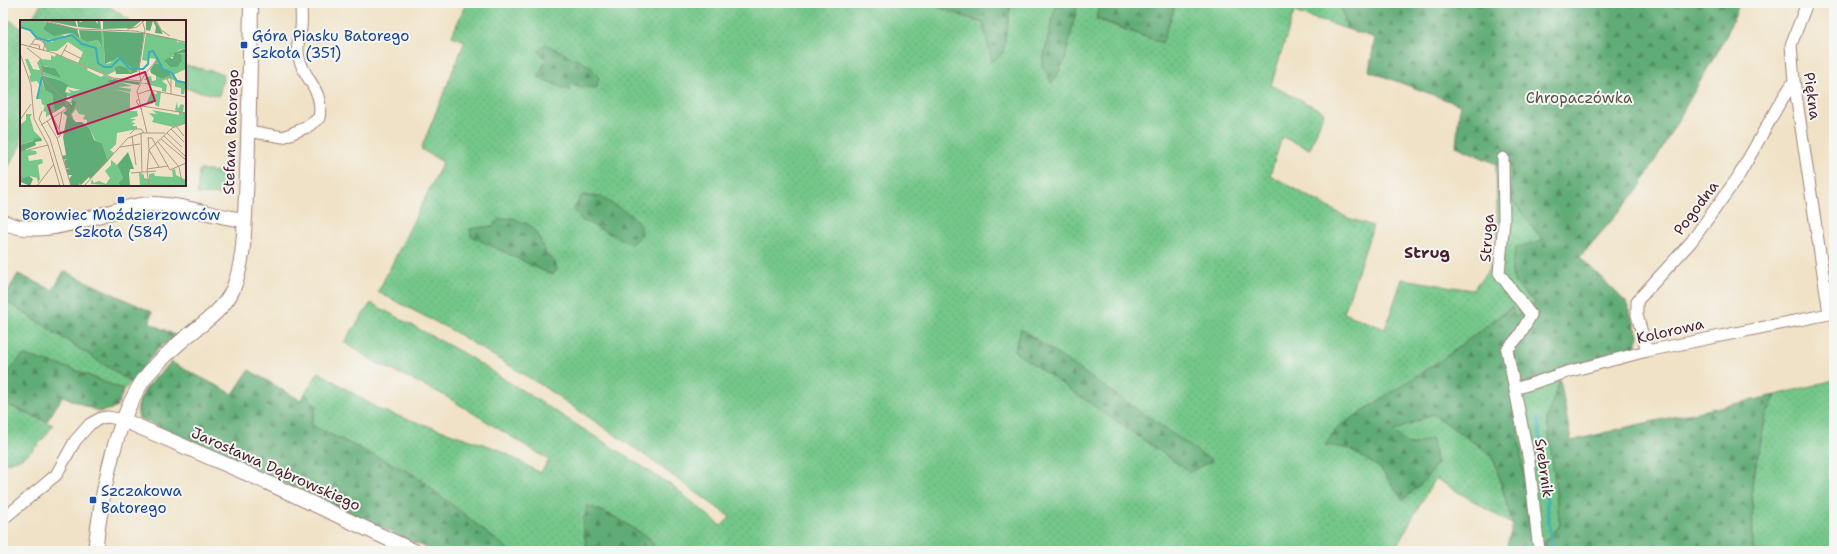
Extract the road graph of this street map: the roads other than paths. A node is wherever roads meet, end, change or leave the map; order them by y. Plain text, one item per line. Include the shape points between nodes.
1 (251, 3) edge
2 (301, 3) edge
3 (1807, 3) edge
4 (1794, 82) junction
5 (248, 132) junction
6 (1503, 158) dead end
7 (244, 220) junction
8 (3, 222) edge
9 (1832, 313) edge
10 (1507, 350) joint
11 (1647, 351) junction
12 (1515, 389) junction
13 (123, 420) junction
14 (3, 519) edge
15 (95, 551) edge
16 (414, 551) edge
17 (1539, 551) edge

1 - 5 street, Stefana Batorego
2 - 5 street via 301,26 297,48 306,74 317,90 321,106 319,118 308,127 283,137
3 - 4 street, Piękna via 1791,45
4 - 9 street, Piękna
4 - 11 street, Pogodna via 1733,184 1691,242 1637,301 1637,315
5 - 7 street, Stefana Batorego
6 - 10 street, Struga via 1504,222 1499,273 1531,315
7 - 8 street via 152,204 45,229 19,228
7 - 13 street, Stefana Batorego via 240,263 230,296 208,321 184,339 147,376 133,396
9 - 11 street, Kolorowa
10 - 12 street, Srebrnik
11 - 12 street, Kolorowa
12 - 17 street, Srebrnik via 1529,461
13 - 14 street via 108,417 90,424 75,441 56,475
13 - 15 street, Stefana Batorego via 106,482
13 - 16 street, Jarosława Dąbrowskiego via 258,478

